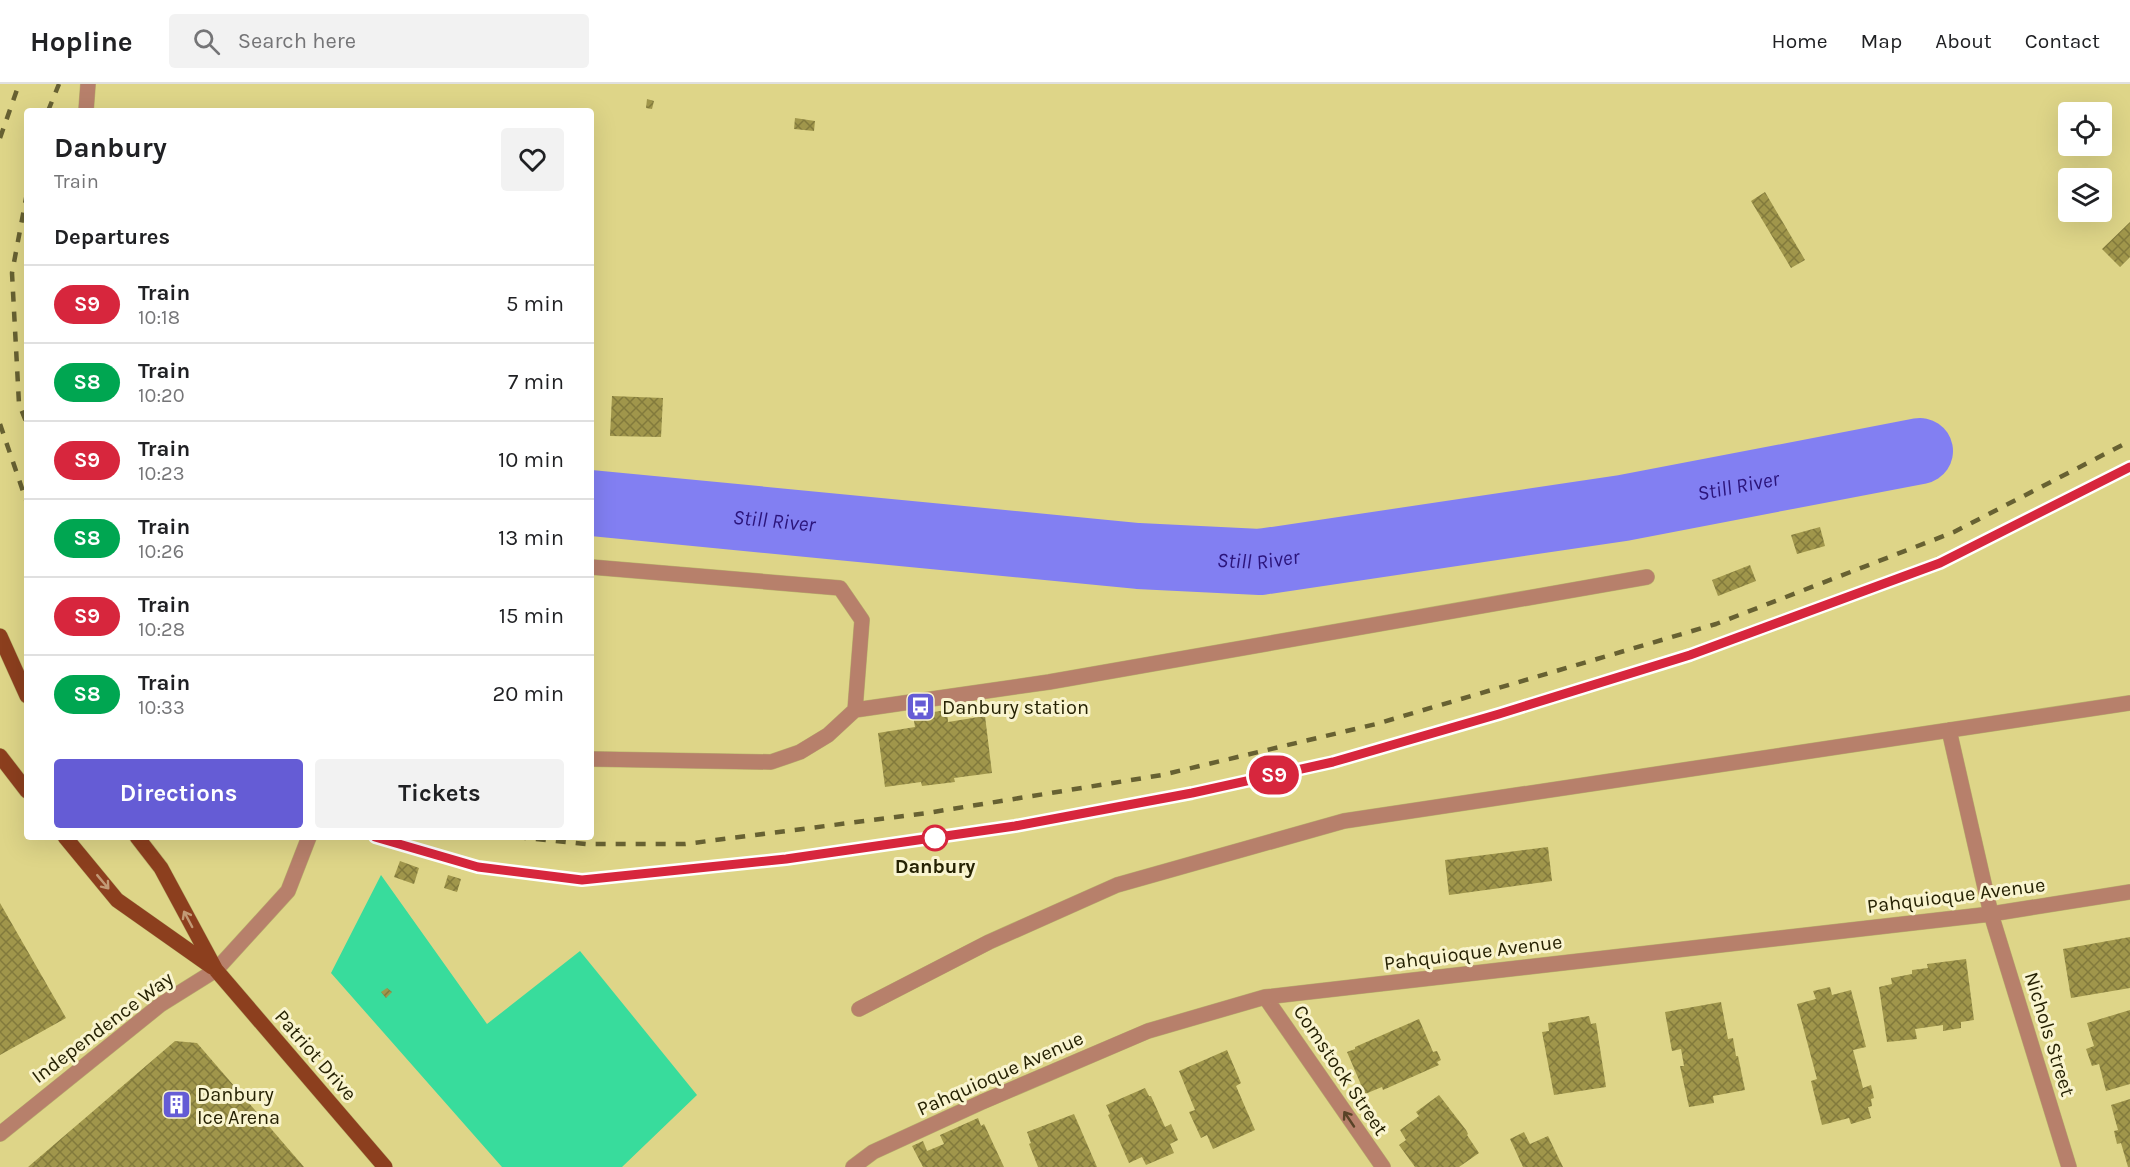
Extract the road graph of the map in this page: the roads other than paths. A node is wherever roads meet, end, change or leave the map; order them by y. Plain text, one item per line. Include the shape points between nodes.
1 (88, 84) edge
2 (86, 108) edge
3 (594, 567) edge
4 (1647, 577) dead end
5 (0, 636) edge
6 (24, 689) edge
7 (2130, 703) edge
8 (855, 710) junction
9 (1949, 730) junction
10 (0, 756) edge
11 (594, 759) edge
12 (24, 787) edge
13 (67, 840) edge
14 (138, 840) edge
15 (308, 840) edge
16 (2130, 892) edge
17 (1991, 914) junction
18 (216, 970) junction
19 (1265, 997) junction
20 (859, 1009) dead end
21 (0, 1134) edge
22 (385, 1167) edge
23 (853, 1167) edge
24 (1383, 1167) edge
25 (2069, 1167) edge

1 - 2 street
3 - 8 street via 840,588 862,620
4 - 8 street via 1049,682
5 - 6 main road
7 - 9 street
8 - 11 street via 809,747 771,762
9 - 17 street, Nichols Street
9 - 20 street via 1344,821 1116,885 989,942
10 - 12 main road
13 -> 18 main road, Patriot Drive via 117,900
18 -> 14 main road, Patriot Drive via 161,868
15 - 18 street, Independence Way via 288,891
16 - 17 street, Pahquioque Avenue
17 - 19 street, Pahquioque Avenue
17 - 25 street, Nichols Street
18 - 21 street, Independence Way via 160,1005
18 - 22 main road, Patriot Drive
19 - 23 street, Pahquioque Avenue via 1148,1031 873,1152
24 -> 19 street, Comstock Street

